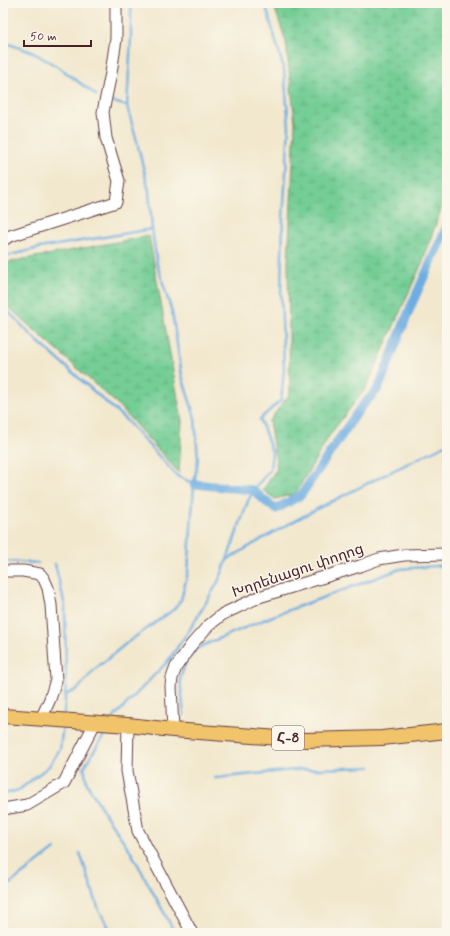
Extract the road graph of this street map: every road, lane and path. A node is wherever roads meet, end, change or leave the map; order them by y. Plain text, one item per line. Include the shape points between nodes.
1 (116, 3) edge
2 (3, 240) edge
3 (447, 554) edge
4 (3, 571) edge
5 (3, 716) edge
6 (41, 719) junction
7 (95, 723) junction
8 (128, 725) junction
9 (173, 730) junction
10 (447, 731) edge
11 (3, 809) edge
12 (192, 933) edge

1 - 2 street via 116,40 103,112 106,138 119,181 116,202
3 - 9 street, Խորենացու փողոց via 404,555 379,559 259,597 223,614 192,644 176,667 171,686
4 - 6 street via 40,574 48,588 56,680
5 - 6 main road, Հ-8
6 - 7 main road, Հ-8
7 - 8 main road, Հ-8
7 - 11 street via 64,783 27,805
8 - 9 main road, Հ-8
8 - 12 street via 127,771 138,832
9 - 10 main road, Հ-8 via 306,740 382,738

